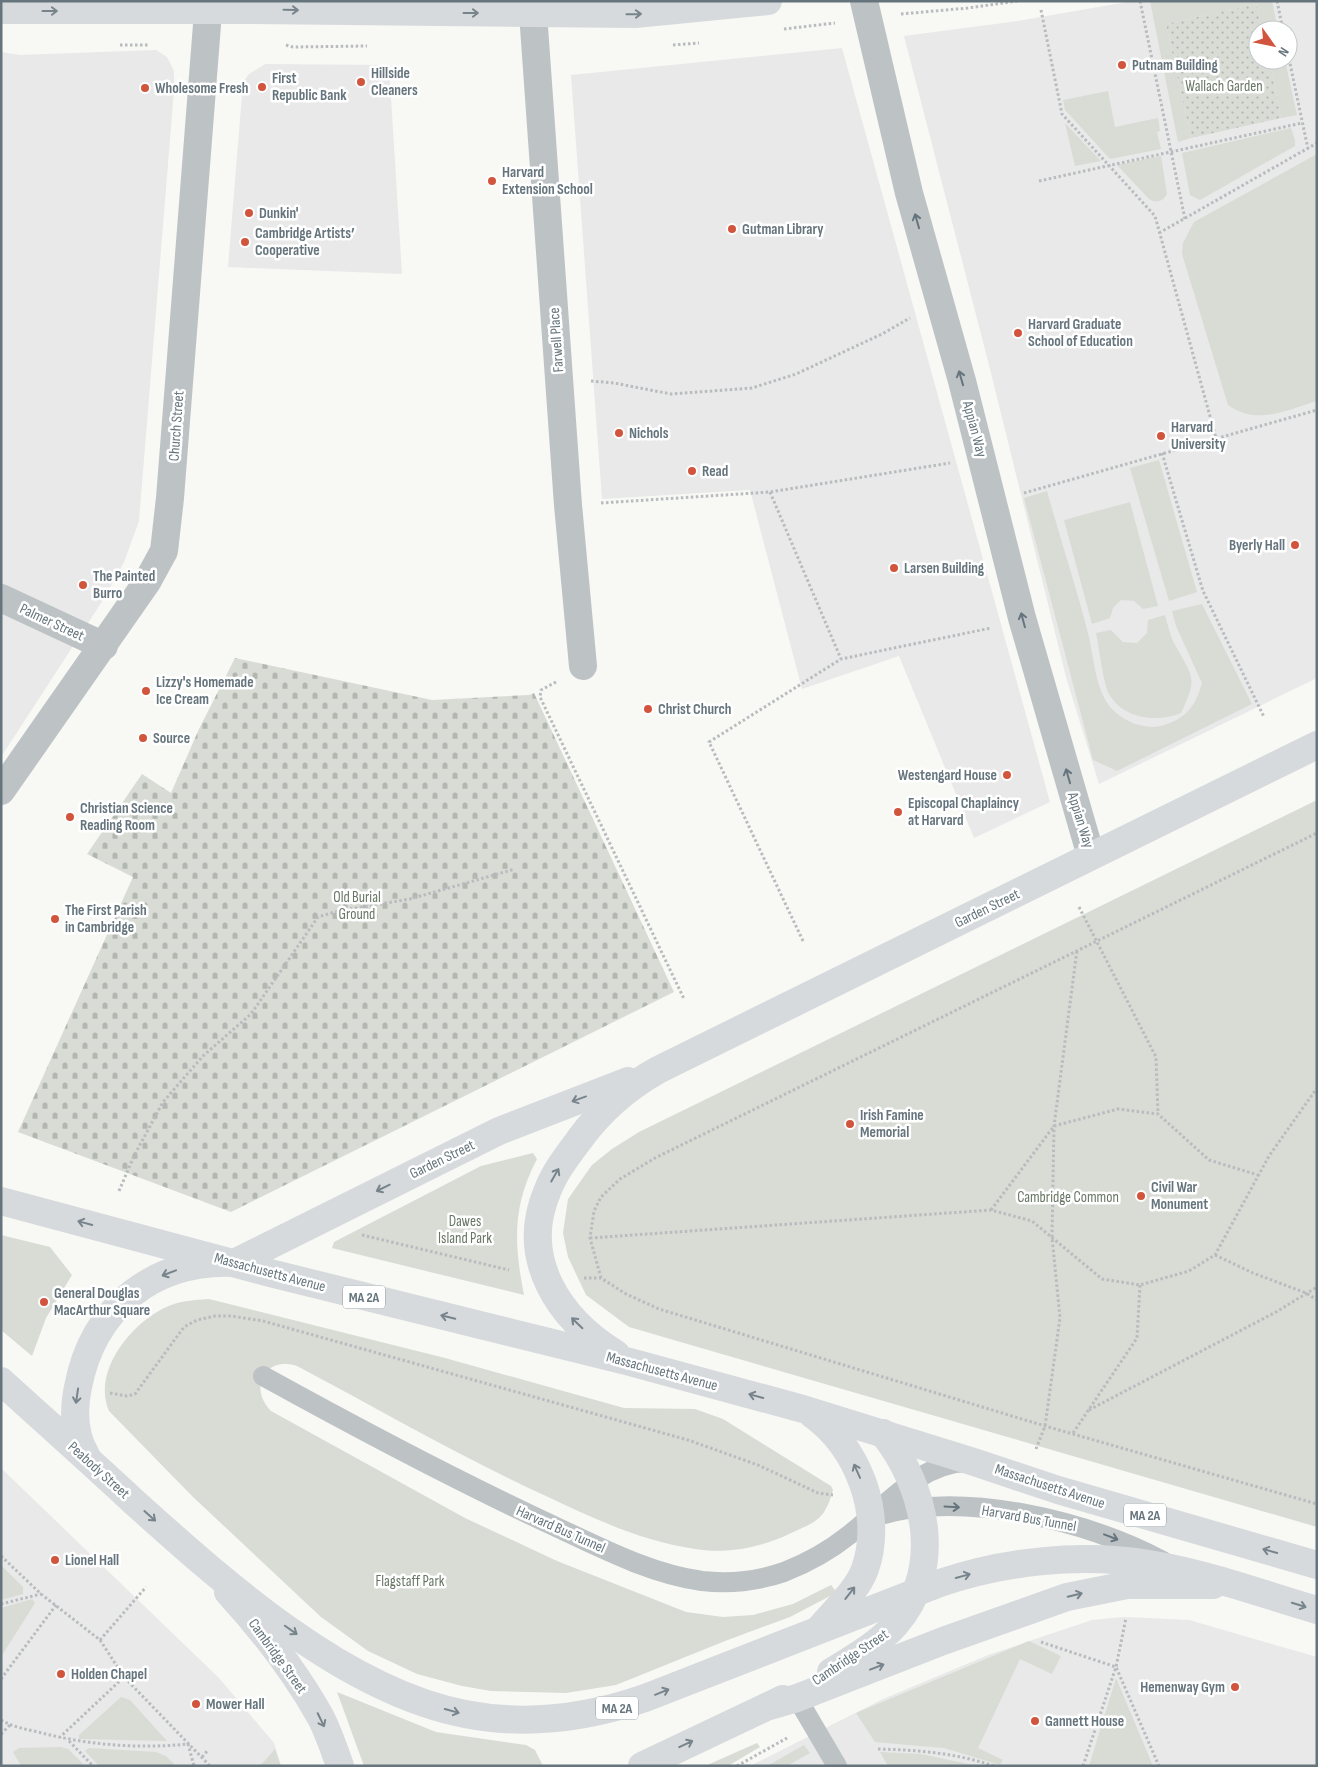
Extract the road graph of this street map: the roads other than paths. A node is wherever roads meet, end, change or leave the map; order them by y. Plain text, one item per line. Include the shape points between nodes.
1 (768, 1) edge
2 (439, 7) edge
3 (1, 10) edge
4 (865, 11) edge
5 (208, 12) junction
6 (533, 13) junction
7 (1, 598) edge
8 (104, 646) junction
9 (583, 666) dead end
10 (1317, 745) edge
11 (1, 791) edge
12 (1092, 856) junction
13 (658, 1070) junction
14 (1, 1201) edge
15 (234, 1263) junction
16 (630, 1362) junction
17 (263, 1376) dead end
18 (1, 1380) edge
19 (804, 1409) junction
20 (883, 1433) junction
21 (88, 1460) junction
22 (974, 1462) junction
23 (916, 1495) junction
24 (870, 1518) junction
25 (196, 1558) junction
26 (1317, 1565) edge
27 (1180, 1570) junction
28 (1247, 1589) junction
29 (916, 1591) junction
30 (1317, 1610) edge
31 (818, 1630) junction
32 (797, 1698) junction
33 (766, 1707) junction
34 (340, 1766) edge
35 (642, 1766) edge
36 (837, 1766) edge

6 -> 1 main road via 635,14
5 -> 2 main road
2 -> 6 main road
3 -> 5 main road
12 -> 4 street, Appian Way via 1022,618 982,454 909,193
5 - 8 street, Church Street via 166,539 159,562
6 - 9 street, Farwell Place via 568,505
7 - 8 street, Palmer Street
8 - 11 street, Church Street
10 - 12 main road, Garden Street
12 - 13 main road, Garden Street
13 -> 15 main road, Garden Street via 499,1132
16 -> 13 main road, Garden Street via 591,1336 556,1299 541,1262 539,1224 551,1182 584,1133 618,1098
15 -> 14 main road, Massachusetts Avenue / MA 2A
16 -> 15 main road, Massachusetts Avenue / MA 2A
15 -> 21 main road via 193,1266 165,1274 129,1296 107,1318 86,1354 77,1393 77,1434
19 -> 16 main road, Massachusetts Avenue / MA 2A
17 - 24 lane, Harvard Bus Tunnel via 412,1458 514,1508 619,1555 692,1578 733,1582 779,1573 816,1557
18 - 21 main road, Peabody Street / MA 2A
19 - 20 main road, Massachusetts Avenue / MA 2A
24 -> 19 main road via 861,1479 848,1452 827,1427
20 - 22 main road, Massachusetts Avenue / MA 2A
20 - 23 main road, Cambridge Street via 905,1465
21 -> 25 main road, Peabody Street / MA 2A
22 - 23 lane, Harvard Bus Tunnel via 944,1465
26 -> 22 main road, Massachusetts Avenue / MA 2A via 1058,1490
23 - 24 lane, Harvard Bus Tunnel via 904,1509
23 -> 27 lane, Harvard Bus Tunnel via 1075,1526 1135,1547
23 - 29 main road, Cambridge Street via 926,1551
31 -> 24 main road via 864,1570 869,1551
25 -> 31 main road, MA 2A via 264,1611 351,1670 423,1703 482,1717 546,1720 606,1711
25 -> 34 main road, Cambridge Street via 240,1604 296,1678 321,1718
27 - 28 main road, MA 2A
29 -> 27 main road, MA 2A via 976,1572 1029,1562 1108,1560
28 -> 30 main road, MA 2A
32 -> 28 main road via 1067,1597 1114,1586 1144,1584 1201,1584
29 - 31 main road, MA 2A
29 - 33 main road, Cambridge Street via 902,1616 882,1638 825,1676
32 - 33 main road
32 - 36 lane
35 -> 33 main road, Cambridge Street

